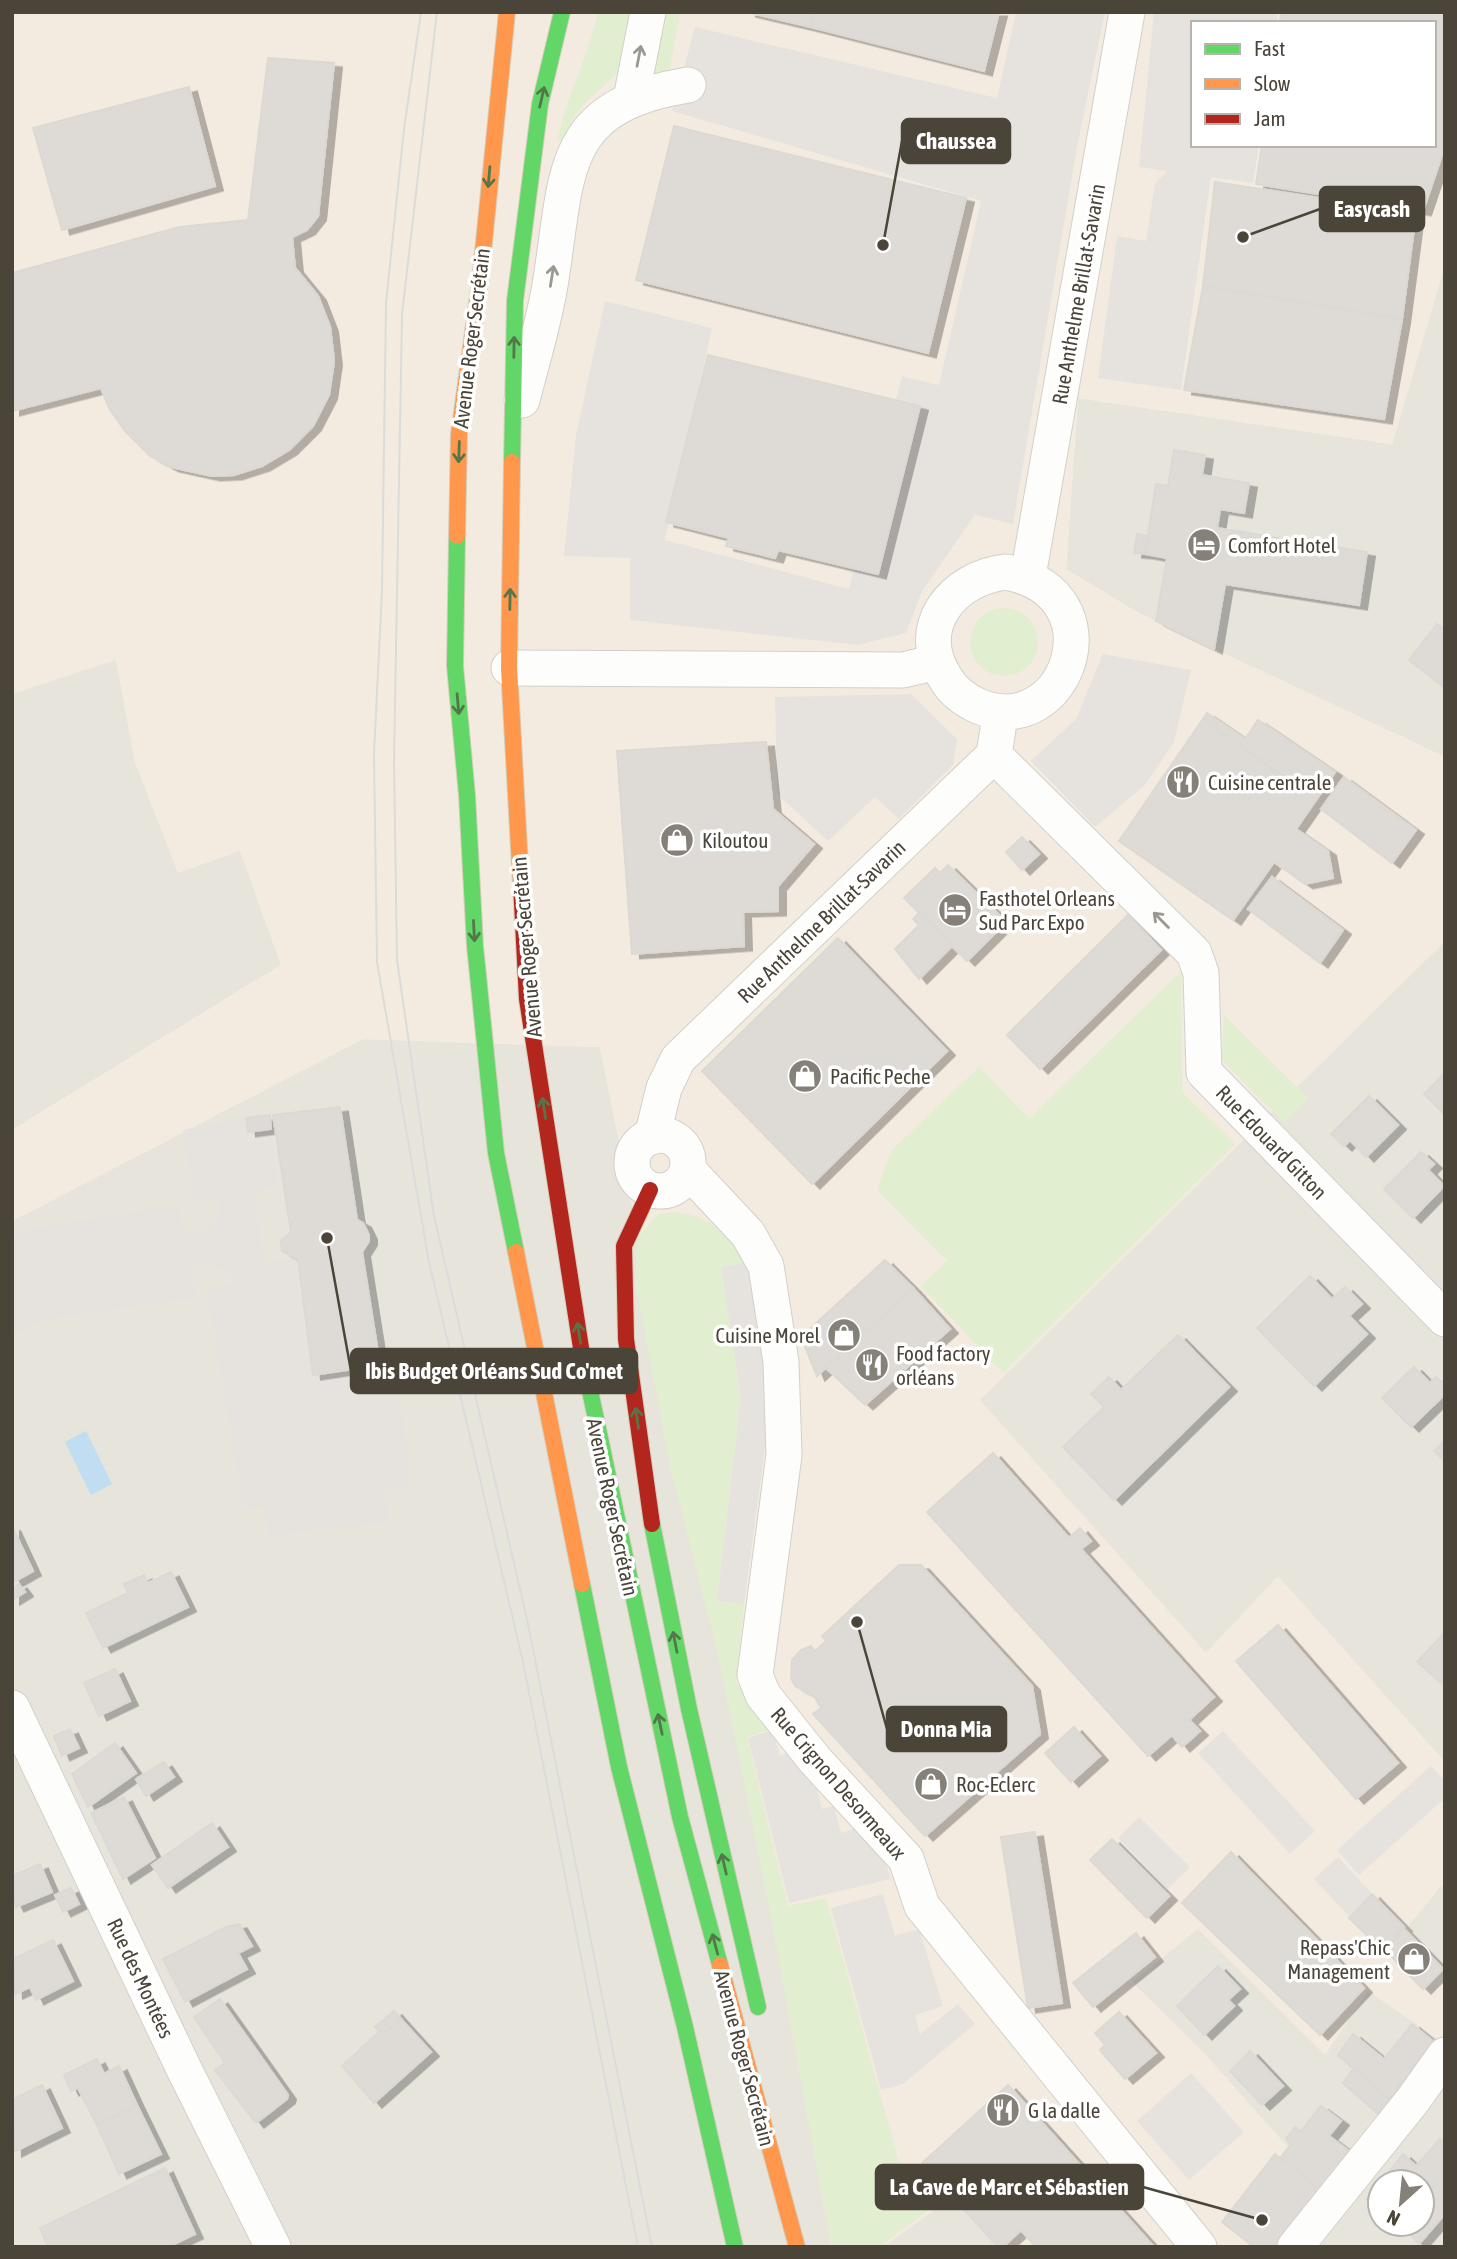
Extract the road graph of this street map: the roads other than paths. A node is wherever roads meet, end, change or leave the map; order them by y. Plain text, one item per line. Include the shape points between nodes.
1 (494, 12) edge
2 (508, 12) edge
3 (562, 12) edge
4 (648, 12) edge
5 (1127, 12) edge
6 (688, 85) dead end
7 (631, 99) junction
8 (492, 143) junction
9 (513, 437) junction
10 (1028, 576) junction
11 (937, 662) junction
12 (502, 667) junction
13 (996, 713) junction
14 (994, 755) junction
15 (652, 1137) junction
16 (688, 1170) junction
17 (650, 1190) junction
18 (1445, 1319) edge
19 (12, 1708) edge
20 (762, 2026) dead end
21 (685, 2027) junction
22 (1441, 2067) edge
23 (782, 2133) dead end
24 (796, 2245) edge
25 (273, 2247) edge
26 (721, 2247) edge
27 (735, 2247) edge
28 (1199, 2247) edge
29 (1295, 2247) edge

1 - 8 main road
2 - 8 main road, Avenue Roger Secrétain
9 -> 3 main road, Avenue Roger Secrétain via 515,301 540,104
7 -> 4 street
5 - 10 street, Rue Anthelme Brillat-Savarin
6 - 7 street, Avenue Roger Secrétain
9 -> 7 street, Avenue Roger Secrétain via 551,284 571,160 602,115
8 -> 21 main road, Avenue Roger Secrétain via 480,282 459,434 467,795 475,946 496,1153 619,1766
12 -> 9 main road, Avenue Roger Secrétain
10 - 11 street via 984,575 964,584 948,599 934,640
10 - 13 street via 1058,599 1068,615 1073,638 1070,661 1060,682 1043,699
11 - 12 street via 903,670
11 - 13 street via 957,693
24 -> 12 main road, Avenue Roger Secrétain via 680,1817 587,1388 527,999
13 - 14 street
14 - 15 street, Rue Anthelme Brillat-Savarin via 678,1059 664,1088
18 -> 14 street, Rue Edouard Gitton via 1204,1072 1202,973 1194,953
15 - 16 street via 669,1137 683,1146
15 - 17 street via 639,1146 632,1162 636,1178
16 - 17 street via 677,1186
16 - 28 street, Rue Crignon Desormeaux via 748,1234 766,1266 781,1362 784,1455 755,1675 763,1695 815,1760 906,1859 922,1906
20 -> 17 main road via 675,1642 651,1520 626,1339 624,1246
19 - 25 street, Rue des Montées
21 - 26 main road
21 - 27 main road, Avenue Roger Secrétain
22 - 29 street
23 - 24 main road

